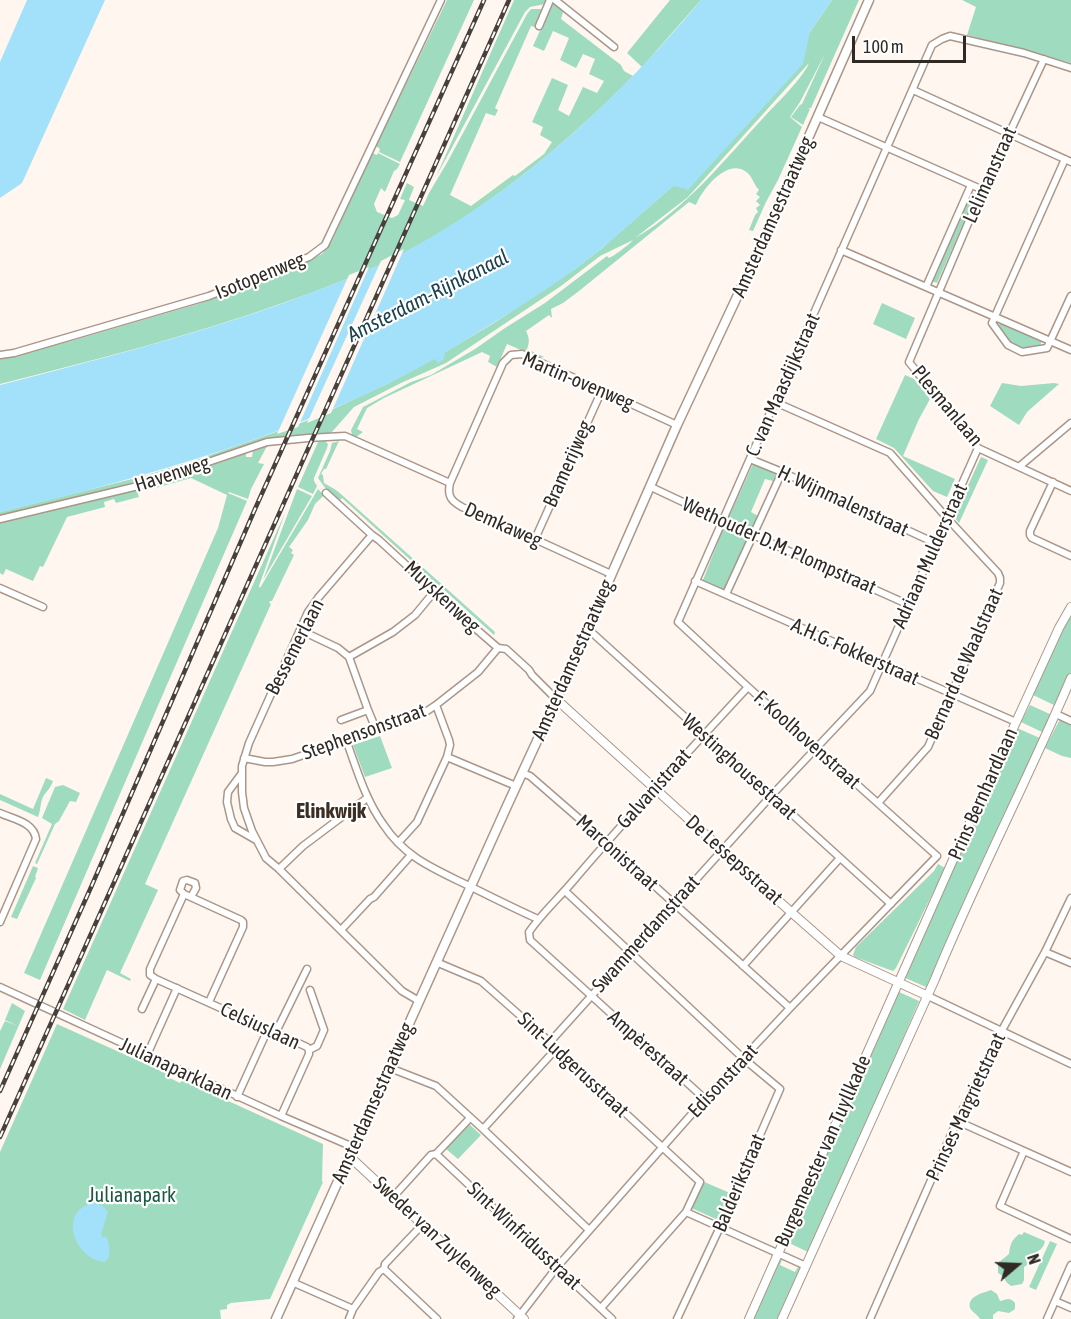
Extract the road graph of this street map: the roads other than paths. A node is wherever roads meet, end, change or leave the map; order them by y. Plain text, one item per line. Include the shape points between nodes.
1 (441, 0) edge
2 (550, 0) edge
3 (555, 0) edge
4 (869, 0) edge
5 (538, 26) dead end
6 (614, 47) dead end
7 (1044, 59) junction
8 (1071, 68) edge
9 (913, 90) junction
10 (818, 117) junction
11 (1009, 132) junction
12 (887, 148) junction
13 (1068, 160) edge
14 (971, 185) junction
15 (983, 190) junction
16 (841, 250) junction
17 (926, 286) junction
18 (939, 292) junction
19 (1071, 296) edge
20 (995, 317) junction
21 (1051, 341) junction
22 (1071, 350) edge
23 (0, 355) edge
24 (602, 390) junction
25 (776, 402) junction
26 (1071, 423) edge
27 (677, 425) junction
28 (345, 436) joint
29 (978, 448) junction
30 (750, 459) junction
31 (1020, 466) junction
32 (782, 472) junction
33 (450, 483) junction
34 (1053, 483) junction
35 (651, 487) junction
36 (1071, 491) edge
37 (326, 493) dead end
38 (947, 518) junction
39 (0, 519) edge
40 (723, 522) junction
41 (753, 535) junction
42 (372, 536) junction
43 (535, 539) junction
44 (935, 543) junction
45 (1071, 556) edge
46 (611, 574) junction
47 (695, 581) junction
48 (0, 588) edge
49 (434, 592) junction
50 (726, 594) junction
51 (908, 604) junction
52 (1071, 607) edge
53 (44, 608) dead end
54 (678, 622) joint
55 (588, 629) junction
56 (300, 630) junction
57 (498, 648) junction
58 (349, 657) junction
59 (882, 664) junction
60 (1071, 678) edge
61 (748, 687) junction
62 (951, 694) junction
63 (556, 699) junction
64 (436, 705) junction
65 (368, 710) junction
66 (1056, 714) junction
67 (341, 720) dead end
68 (1071, 721) edge
69 (1016, 722) junction
70 (375, 727) junction
71 (704, 734) junction
72 (346, 740) junction
73 (817, 748) junction
74 (447, 757) junction
75 (244, 758) junction
76 (242, 773) junction
77 (522, 773) junction
78 (516, 786) junction
79 (655, 788) junction
80 (771, 796) junction
81 (367, 798) junction
82 (878, 803) junction
83 (0, 813) edge
84 (256, 840) junction
85 (606, 842) junction
86 (398, 843) junction
87 (723, 850) junction
88 (411, 855) junction
89 (937, 856) joint
90 (840, 858) junction
91 (279, 869) junction
92 (471, 887) junction
93 (565, 891) junction
94 (184, 894) junction
95 (192, 897) junction
96 (1071, 898) edge
97 (674, 904) junction
98 (891, 904) junction
99 (791, 912) junction
100 (538, 920) junction
101 (0, 922) edge
102 (341, 930) junction
103 (1045, 952) junction
104 (630, 953) junction
105 (841, 956) junction
106 (436, 962) junction
107 (1071, 963) edge
108 (743, 966) junction
109 (307, 969) dead end
110 (156, 979) junction
111 (898, 983) junction
112 (0, 987) edge
113 (177, 988) junction
114 (310, 990) dead end
115 (590, 996) junction
116 (928, 996) junction
117 (419, 1001) junction
118 (209, 1002) junction
119 (790, 1008) junction
120 (142, 1009) dead end
121 (268, 1029) junction
122 (276, 1032) junction
123 (1001, 1032) junction
124 (550, 1041) junction
125 (556, 1049) junction
126 (309, 1050) junction
127 (147, 1055) junction
128 (744, 1059) junction
129 (1071, 1064) edge
130 (390, 1068) junction
131 (237, 1097) junction
132 (705, 1099) junction
133 (281, 1116) junction
134 (470, 1118) junction
135 (957, 1121) junction
136 (483, 1129) junction
137 (662, 1147) junction
138 (1024, 1150) junction
139 (351, 1152) junction
140 (436, 1154) junction
141 (1071, 1172) edge
142 (393, 1196) junction
143 (686, 1212) junction
144 (423, 1224) junction
145 (720, 1227) junction
146 (589, 1230) junction
147 (1071, 1239) edge
148 (777, 1254) junction
149 (1071, 1265) edge
150 (806, 1266) junction
151 (557, 1267) junction
152 (384, 1269) junction
153 (292, 1282) junction
154 (1055, 1301) junction
155 (601, 1308) junction
156 (1071, 1308) edge
157 (353, 1309) junction
158 (433, 1318) edge
159 (520, 1318) edge
160 (276, 1319) edge
161 (349, 1319) edge
162 (612, 1319) edge
163 (677, 1319) edge
164 (748, 1319) edge
165 (782, 1319) edge
166 (870, 1319) edge
167 (1047, 1319) edge

1 - 23 street, Isotopenweg via 320,250 209,296
2 - 5 street
3 - 6 street
4 - 10 main road, Amsterdamsestraatweg
7 - 8 street, C. van Maasdijkstraat
7 - 9 street, C. van Maasdijkstraat via 950,36 932,45
7 - 11 street, Lelimanstraat
9 - 11 street
9 - 12 street, C. van Maasdijkstraat
10 - 12 street
10 - 27 main road, Amsterdamsestraatweg
11 - 13 street
11 - 15 street, Lelimanstraat
12 - 14 street
12 - 16 street, C. van Maasdijkstraat
13 - 20 street
14 - 15 street
14 - 17 street, Lelimanstraat
15 - 18 street, Lelimanstraat
16 - 17 street
16 - 25 street, C. van Maasdijkstraat
17 - 18 street
18 - 20 street
18 - 29 street, Plesmanlaan via 909,362
19 - 21 street
20 - 21 street
20 - 21 street via 992,323 1008,345 1022,352 1047,348
21 - 22 street
24 - 27 street, Martin-ovenweg
24 - 33 street, Martin-ovenweg via 522,354 511,355 503,363
24 - 43 street, Bramerijweg
25 - 30 street, C. van Maasdijkstraat
25 - 38 street via 890,453
26 - 31 street
27 - 35 main road, Amsterdamsestraatweg
28 - 33 street, Demkaweg
28 - 39 street, Havenweg via 267,442 138,486
29 - 31 street, Plesmanlaan
29 - 38 street, Adriaan Mulderstraat
30 - 32 street, H. Wijnmalenstraat
30 - 40 street, C. van Maasdijkstraat
31 - 34 street, Plesmanlaan
32 - 41 street, C. van Maasdijkstraat
32 - 44 street, H. Wijnmalenstraat
33 - 43 street, Demkaweg via 448,492 453,502
34 - 36 street, Plesmanlaan
34 - 45 street via 1030,535
35 - 40 street, Wethouder D.M. Plompstraat
35 - 46 main road, Amsterdamsestraatweg
37 - 42 street, Muyskenweg
38 - 44 street, Adriaan Mulderstraat
38 - 62 street, Bernard de Waalstraat via 1000,578
40 - 41 street, Wethouder D.M. Plompstraat
40 - 47 street, C. van Maasdijkstraat
41 - 50 street, C. van Maasdijkstraat
41 - 51 street, Wethouder D.M. Plompstraat
42 - 49 street, Muyskenweg
42 - 56 street, Bessemerlaan via 318,598
43 - 46 street, Demkaweg
44 - 51 street, Adriaan Mulderstraat
46 - 55 main road, Amsterdamsestraatweg
47 - 50 street, A.H.G. Fokkerstraat
47 - 54 street, C. van Maasdijkstraat
48 - 53 street
49 - 57 street, Muyskenweg
49 - 58 street via 415,615 393,632
50 - 59 street, A.H.G. Fokkerstraat
51 - 59 street, Adriaan Mulderstraat
52 - 69 street, Prins Bernhardlaan
54 - 61 street, F. Koolhovenstraat
55 - 63 main road, Amsterdamsestraatweg
55 - 71 street, Westinghousestraat
56 - 58 street
56 - 75 street, Bessemerlaan
57 - 63 street, Muyskenweg via 506,649
57 - 64 street, Stephensonstraat via 478,672
58 - 65 street
59 - 62 street, A.H.G. Fokkerstraat
59 - 73 street, Adriaan Mulderstraat via 870,691
60 - 66 street, Prins Bernhardlaan
61 - 71 street, Galvanistraat
61 - 73 street, F. Koolhovenstraat
62 - 69 street, A.H.G. Fokkerstraat
62 - 82 street, Bernard de Waalstraat via 928,747
63 - 77 main road, Amsterdamsestraatweg
63 - 79 street, De Lessepsstraat
64 - 70 street, Stephensonstraat
64 - 74 street via 449,740
65 - 67 street
65 - 70 street
66 - 68 street
66 - 116 street, Prins Bernhardlaan
69 - 111 street, Prins Bernhardlaan
70 - 72 street, Stephensonstraat
71 - 79 street, Galvanistraat
71 - 80 street, Westinghousestraat
72 - 75 street, Stephensonstraat via 292,759 265,762
72 - 81 street
73 - 80 street, Swammerdamstraat
73 - 82 street, F. Koolhovenstraat
74 - 78 street
74 - 86 street via 417,822
75 - 76 street, Bessemerlaan
76 - 84 street, Bessemerlaan via 244,808
76 - 84 street, Bessemerlaan via 228,792 227,802 235,828
77 - 78 main road, Amsterdamsestraatweg
77 - 85 street, Marconistraat
78 - 92 main road, Amsterdamsestraatweg
79 - 85 street, Galvanistraat
79 - 87 street, De Lessepsstraat
80 - 87 street, Swammerdamstraat
80 - 90 street, Westinghousestraat
81 - 86 street
81 - 91 street
82 - 89 street, F. Koolhovenstraat
83 - 101 street via 30,826 36,835
84 - 91 street, Bessemerlaan via 268,861
85 - 93 street, Galvanistraat
85 - 97 street, Marconistraat
86 - 88 street
87 - 97 street, Swammerdamstraat
87 - 99 street, De Lessepsstraat
88 - 92 street
88 - 102 street
89 - 98 street, Edisonstraat
90 - 98 street, Westinghousestraat
90 - 99 street
91 - 102 street, Bessemerlaan
92 - 100 street
92 - 106 main road, Amsterdamsestraatweg
93 - 100 street, Galvanistraat
93 - 104 street
94 - 95 street
94 - 95 street via 180,890 187,880 195,883
94 - 110 street via 150,969 150,975
95 - 118 street via 243,922
96 - 103 street, Prinses Margrietstraat
97 - 104 street, Swammerdamstraat
97 - 108 street, Marconistraat
98 - 105 street, Edisonstraat
99 - 105 street, De Lessepsstraat
99 - 108 street
100 - 115 street, Ampèrestraat via 529,932 530,940
102 - 117 street, Bessemerlaan via 402,991
103 - 107 street
103 - 123 street, Prinses Margrietstraat
104 - 115 street, Swammerdamstraat
104 - 128 street
105 - 111 street, De Lessepsstraat
105 - 119 street, Edisonstraat
106 - 117 main road, Amsterdamsestraatweg
106 - 124 street, Sint-Ludgerusstraat via 481,981
108 - 119 street, Marconistraat
109 - 122 street
110 - 113 street, Celsiuslaan
110 - 120 street
111 - 116 street, De Lessepsstraat
111 - 148 street, Burgemeester van Tuyllkade
112 - 127 street, Julianaparklaan
113 - 118 street, Celsiuslaan
113 - 127 street
114 - 126 street via 324,1030 317,1046
115 - 124 street, Swammerdamstraat
115 - 132 street, Ampèrestraat
116 - 123 street
116 - 150 street, Burgemeester van Tuyllkade
117 - 130 main road, Amsterdamsestraatweg
118 - 121 street, Celsiuslaan
119 - 128 street, Edisonstraat
121 - 122 street, Celsiuslaan
121 - 131 street
122 - 126 street, Celsiuslaan
123 - 129 street
123 - 135 street, Prinses Margrietstraat
124 - 125 street, Sint-Ludgerusstraat
125 - 136 street
125 - 137 street, Sint-Ludgerusstraat
126 - 133 street, Celsiuslaan
127 - 131 street, Julianaparklaan
128 - 132 street, Edisonstraat
128 - 145 street, Balderikstraat via 780,1089
130 - 134 street via 436,1086
130 - 139 main road, Amsterdamsestraatweg
131 - 133 street, Julianaparklaan
132 - 137 street, Edisonstraat
133 - 139 street, Julianaparklaan
134 - 136 street
134 - 140 street
135 - 138 street
135 - 166 street, Prinses Margrietstraat
136 - 146 street
137 - 143 street, Sint-Ludgerusstraat via 700,1182
137 - 146 street, Edisonstraat
138 - 141 street
138 - 147 street via 1000,1206
139 - 142 street, Sweder van Zuylenweg
139 - 153 main road, Amsterdamsestraatweg
140 - 142 street
140 - 151 street, Sint-Winfridusstraat
142 - 144 street, Sweder van Zuylenweg
143 - 145 street
143 - 155 street
144 - 152 street
144 - 159 street, Sweder van Zuylenweg
145 - 148 street
145 - 163 street, Balderikstraat
146 - 151 street, Edisonstraat
148 - 150 street
148 - 164 street, Burgemeester van Tuyllkade
149 - 154 street
150 - 165 street, Burgemeester van Tuyllkade
151 - 155 street, Sint-Winfridusstraat
151 - 159 street, Edisonstraat
152 - 157 street
152 - 158 street
153 - 157 street
153 - 160 main road, Amsterdamsestraatweg
154 - 156 street
154 - 167 street
155 - 162 street, Sint-Winfridusstraat
157 - 161 street

